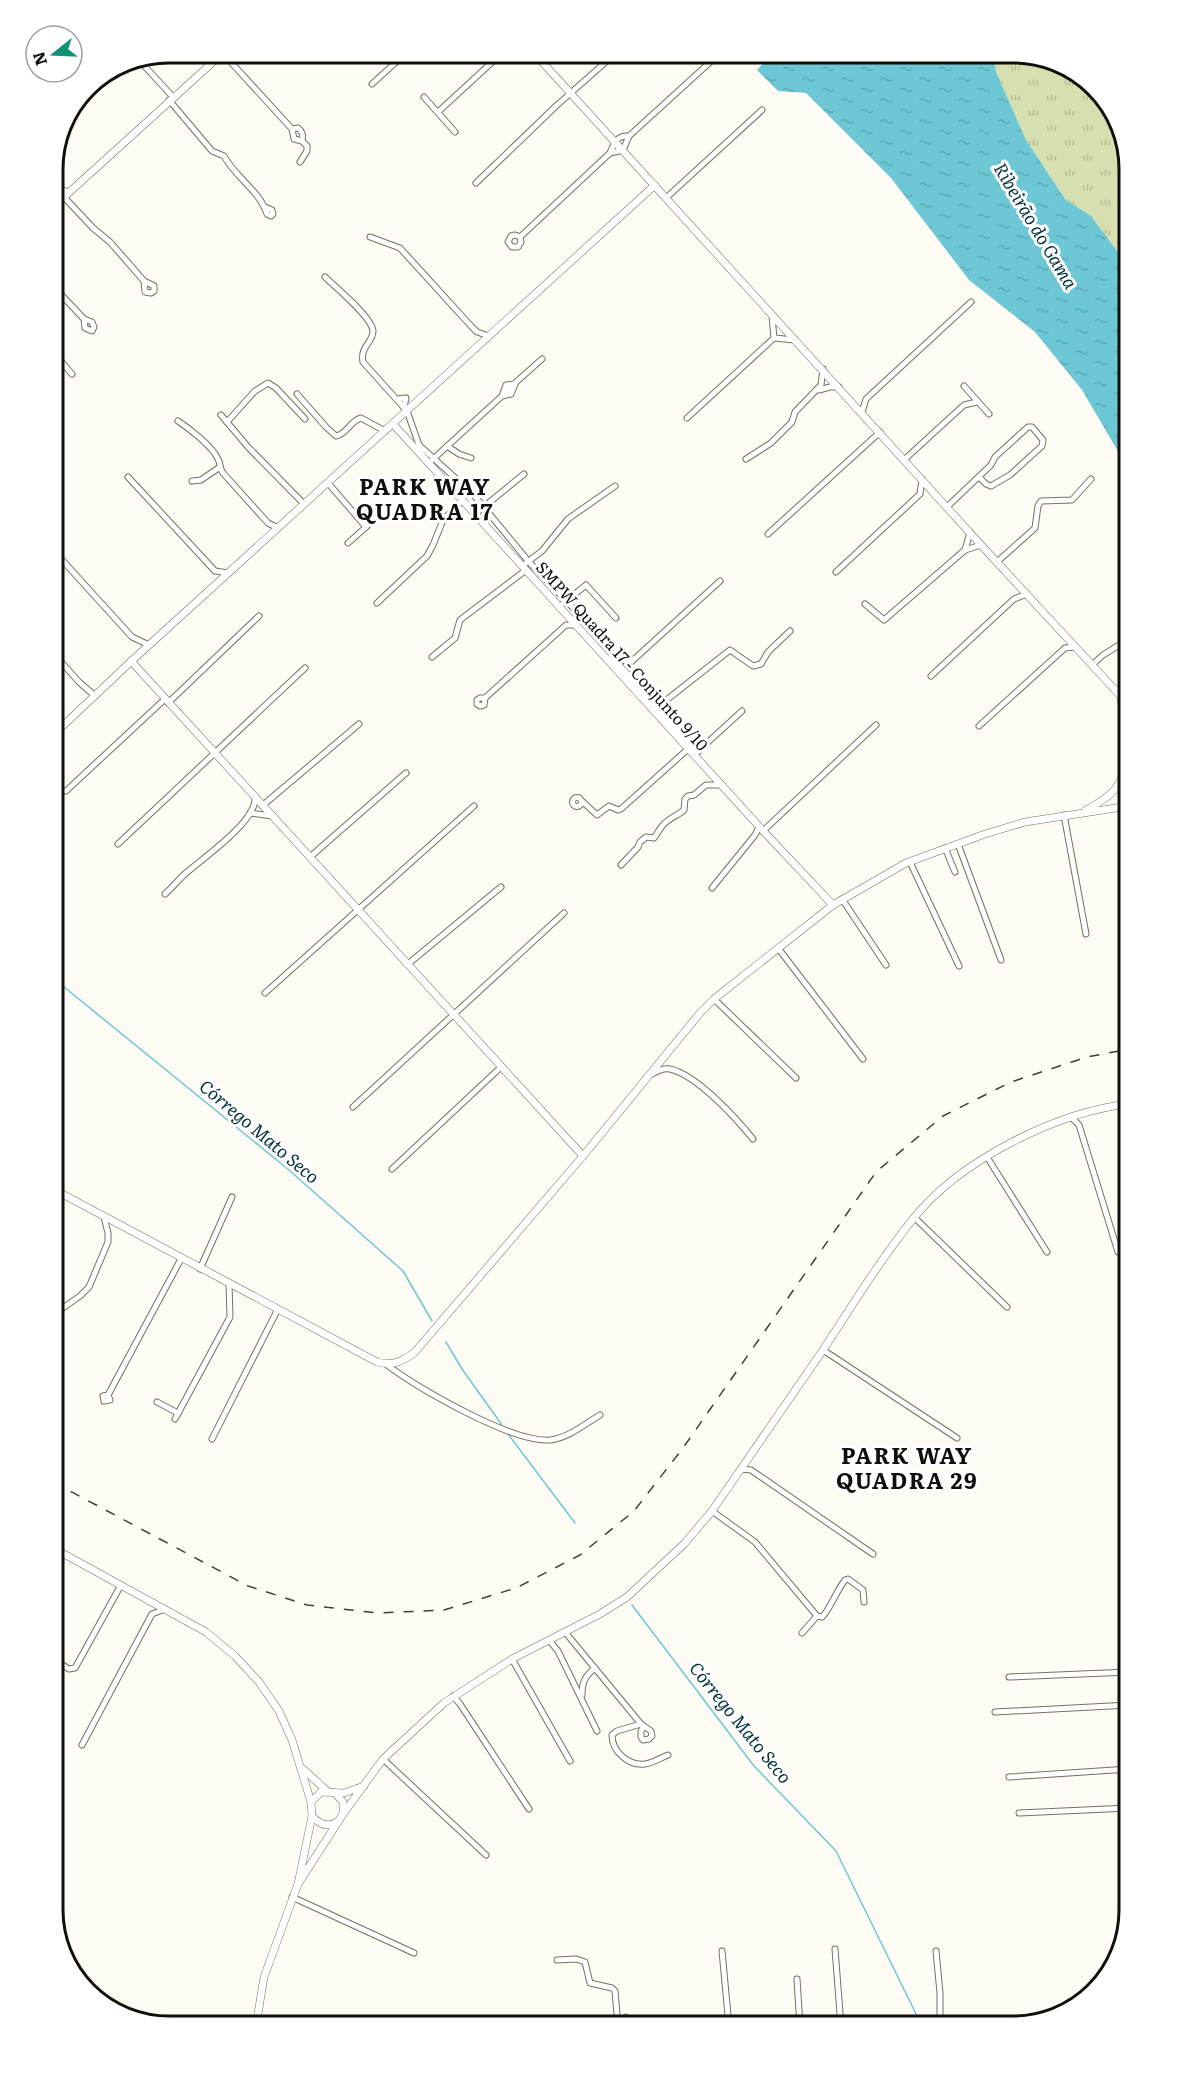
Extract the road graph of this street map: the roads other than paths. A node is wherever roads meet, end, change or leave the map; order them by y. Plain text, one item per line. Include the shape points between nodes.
1 (214, 63) edge
2 (231, 63) edge
3 (395, 63) edge
4 (491, 63) edge
5 (543, 63) edge
6 (604, 63) edge
7 (709, 63) edge
8 (144, 66) edge
9 (372, 84) dead end
10 (571, 93) junction
11 (424, 97) dead end
12 (171, 99) junction
13 (762, 110) dead end
14 (438, 112) junction
15 (455, 132) dead end
16 (629, 136) junction
17 (615, 141) junction
18 (623, 150) junction
19 (610, 153) junction
20 (300, 162) dead end
21 (476, 183) dead end
22 (655, 185) junction
23 (64, 196) joint
24 (666, 198) junction
25 (265, 207) dead end
26 (370, 237) dead end
27 (520, 237) dead end
28 (325, 277) dead end
29 (144, 280) dead end
30 (63, 297) edge
31 (971, 302) dead end
32 (771, 314) junction
33 (84, 319) dead end
34 (477, 332) junction
35 (489, 336) junction
36 (774, 338) junction
37 (795, 340) junction
38 (479, 345) junction
39 (542, 359) dead end
40 (63, 364) edge
41 (823, 369) junction
42 (72, 374) dead end
43 (839, 387) junction
44 (818, 391) junction
45 (297, 394) dead end
46 (866, 399) junction
47 (853, 402) junction
48 (977, 402) junction
49 (964, 405) junction
50 (406, 409) junction
51 (862, 412) junction
52 (989, 414) dead end
53 (221, 415) dead end
54 (687, 418) dead end
55 (304, 419) dead end
56 (178, 421) dead end
57 (227, 422) junction
58 (393, 424) junction
59 (385, 431) junction
60 (880, 432) junction
61 (447, 446) junction
62 (471, 458) dead end
63 (746, 459) dead end
64 (905, 459) junction
65 (431, 461) junction
66 (220, 467) junction
67 (524, 474) dead end
68 (128, 477) dead end
69 (979, 477) junction
70 (922, 479) junction
71 (1091, 479) dead end
72 (192, 481) dead end
73 (328, 483) junction
74 (615, 486) dead end
75 (920, 494) junction
76 (937, 495) junction
77 (463, 500) junction
78 (304, 504) junction
79 (948, 506) junction
80 (484, 507) junction
81 (386, 509) dead end
82 (475, 514) junction
83 (268, 523) junction
84 (366, 527) junction
85 (278, 528) junction
86 (970, 532) junction
87 (271, 534) junction
88 (768, 534) dead end
89 (348, 543) dead end
90 (981, 545) junction
91 (964, 550) junction
92 (63, 561) edge
93 (997, 562) junction
94 (526, 566) junction
95 (215, 571) junction
96 (836, 572) dead end
97 (229, 573) junction
98 (720, 580) dead end
99 (217, 584) junction
100 (1018, 585) junction
101 (1027, 594) junction
102 (1014, 599) junction
103 (567, 601) junction
104 (377, 603) dead end
105 (865, 604) dead end
106 (560, 606) junction
107 (567, 614) junction
108 (259, 616) dead end
109 (616, 618) dead end
110 (566, 625) junction
111 (577, 625) junction
112 (790, 631) dead end
113 (132, 638) junction
114 (1067, 638) junction
115 (149, 645) junction
116 (1119, 646) edge
117 (1076, 647) junction
118 (1065, 648) junction
119 (138, 655) junction
120 (432, 657) dead end
121 (610, 657) junction
122 (131, 661) junction
123 (630, 663) junction
124 (63, 664) edge
125 (1092, 665) junction
126 (305, 668) dead end
127 (931, 676) dead end
128 (632, 679) junction
129 (634, 688) junction
130 (1115, 691) junction
131 (1119, 695) edge
132 (94, 696) junction
133 (485, 698) dead end
134 (1119, 698) edge
135 (167, 701) junction
136 (656, 709) junction
137 (742, 711) dead end
138 (359, 724) dead end
139 (63, 725) edge
140 (876, 725) dead end
141 (980, 726) dead end
142 (684, 748) junction
143 (696, 753) junction
144 (214, 754) junction
145 (707, 769) junction
146 (406, 773) dead end
147 (706, 785) junction
148 (722, 785) junction
149 (1119, 785) edge
150 (66, 791) dead end
151 (255, 798) junction
152 (583, 802) dead end
153 (262, 806) junction
154 (474, 806) dead end
155 (1119, 806) edge
156 (1081, 812) junction
157 (250, 813) junction
158 (1064, 815) junction
159 (272, 816) junction
160 (762, 831) junction
161 (755, 835) junction
162 (118, 844) dead end
163 (958, 844) junction
164 (945, 848) junction
165 (309, 857) junction
166 (910, 862) junction
167 (621, 865) dead end
168 (955, 872) dead end
169 (501, 887) dead end
170 (712, 888) dead end
171 (165, 894) dead end
172 (842, 899) junction
173 (833, 905) junction
174 (358, 908) junction
175 (564, 913) dead end
176 (365, 917) junction
177 (346, 919) junction
178 (1086, 934) dead end
179 (778, 948) junction
180 (1001, 960) dead end
181 (408, 964) junction
182 (886, 965) dead end
183 (959, 966) dead end
184 (265, 993) dead end
185 (714, 999) junction
186 (453, 1015) junction
187 (665, 1057) junction
188 (863, 1059) dead end
189 (501, 1067) junction
190 (669, 1069) junction
191 (652, 1074) junction
192 (796, 1078) dead end
193 (1119, 1105) edge
194 (353, 1107) dead end
195 (1082, 1114) junction
196 (1071, 1118) junction
197 (1079, 1125) junction
198 (753, 1139) dead end
199 (583, 1156) junction
200 (987, 1157) junction
201 (392, 1168) dead end
202 (63, 1197) edge
203 (231, 1197) dead end
204 (104, 1217) junction
205 (914, 1217) junction
206 (1047, 1252) dead end
207 (1118, 1252) dead end
208 (181, 1259) junction
209 (200, 1269) junction
210 (229, 1284) junction
211 (1007, 1307) dead end
212 (63, 1308) edge
213 (278, 1309) junction
214 (823, 1350) junction
215 (387, 1365) junction
216 (108, 1395) dead end
217 (157, 1402) dead end
218 (178, 1413) junction
219 (600, 1415) dead end
220 (175, 1419) dead end
221 (957, 1438) dead end
222 (212, 1439) dead end
223 (747, 1460) junction
224 (741, 1468) junction
225 (752, 1470) junction
226 (712, 1511) junction
227 (63, 1554) edge
228 (873, 1554) dead end
229 (121, 1585) junction
230 (147, 1599) junction
231 (864, 1602) dead end
232 (165, 1609) junction
233 (152, 1614) junction
234 (817, 1616) junction
235 (564, 1632) junction
236 (802, 1634) dead end
237 (549, 1640) junction
238 (512, 1659) junction
239 (63, 1665) edge
240 (595, 1668) junction
241 (1119, 1672) edge
242 (1010, 1677) dead end
243 (453, 1696) junction
244 (582, 1697) junction
245 (1119, 1706) edge
246 (995, 1712) dead end
247 (597, 1731) dead end
248 (82, 1745) dead end
249 (668, 1755) dead end
250 (383, 1759) junction
251 (570, 1761) dead end
252 (302, 1768) junction
253 (1119, 1770) edge
254 (1009, 1777) dead end
255 (364, 1786) junction
256 (331, 1792) junction
257 (311, 1802) junction
258 (529, 1809) dead end
259 (1119, 1809) edge
260 (1019, 1814) dead end
261 (312, 1816) junction
262 (341, 1817) junction
263 (486, 1856) dead end
264 (297, 1884) junction
265 (292, 1897) junction
266 (835, 1949) dead end
267 (722, 1951) dead end
268 (936, 1951) dead end
269 (414, 1953) dead end
270 (557, 1960) dead end
271 (796, 1979) dead end
272 (258, 2016) edge
273 (617, 2016) edge
274 (728, 2016) edge
275 (800, 2016) edge
276 (841, 2016) edge
277 (940, 2016) edge

1 - 12 street
2 - 20 street via 292,129 294,140 307,146
3 - 9 street
4 - 14 street
5 - 10 street
6 - 10 street
7 - 16 street
8 - 12 street
10 - 17 street
10 - 21 street
11 - 14 street
12 - 23 street
12 - 25 street via 212,151 224,156
13 - 24 street
14 - 15 street
16 - 17 street
16 - 18 street
17 - 18 street
17 - 19 street
18 - 19 street
18 - 22 street
19 - 27 street
22 - 24 street
22 - 35 street
23 - 29 street
24 - 32 street
26 - 34 street via 400,248
28 - 50 street via 368,320 373,329 364,348 363,362 397,399 406,398
30 - 33 street
31 - 46 street
32 - 36 street
32 - 37 street
34 - 35 street
34 - 38 street
35 - 38 street
36 - 37 street
36 - 54 street
37 - 41 street
38 - 50 street
39 - 61 street via 515,384 511,394 502,396
40 - 42 street
41 - 43 street
41 - 44 street
43 - 44 street
43 - 47 street
44 - 63 street via 795,411 792,422 771,443
45 - 59 street via 336,436 361,418
46 - 47 street
46 - 51 street
47 - 51 street
48 - 49 street
48 - 49 street via 966,389
48 - 52 street
49 - 64 street
50 - 58 street
50 - 65 street via 419,445
51 - 60 street
53 - 57 street
55 - 57 street via 268,383 255,391
56 - 66 street via 212,450
57 - 78 street
58 - 59 street
58 - 65 street, SMPW Quadra 17 - Conjunto 9/10
59 - 73 street
60 - 64 street
60 - 88 street
61 - 62 street
61 - 65 street
64 - 70 street
65 - 77 street, SMPW Quadra 17 - Conjunto 9/10
65 - 80 street
66 - 72 street via 201,480
66 - 83 street
67 - 80 street
68 - 95 street
69 - 69 street via 1028,427 1042,440 1042,446 1011,475 991,486
69 - 79 street
70 - 75 street
70 - 76 street
71 - 93 street via 1072,500 1041,501 1035,528
73 - 78 street
73 - 84 street
74 - 94 street via 568,519
75 - 76 street
75 - 96 street
76 - 79 street
77 - 82 street, SMPW Quadra 17 - Conjunto 9/10
77 - 104 street via 444,520 431,550
78 - 85 street
79 - 86 street
80 - 82 street
80 - 94 street
81 - 84 street
82 - 94 street, SMPW Quadra 17 - Conjunto 9/10
83 - 85 street
83 - 87 street
84 - 89 street
85 - 87 street
86 - 90 street
86 - 91 street
87 - 97 street
90 - 91 street
90 - 93 street
91 - 105 street via 884,620
92 - 113 street
93 - 100 street
94 - 103 street
94 - 106 street, SMPW Quadra 17 - Conjunto 9/10
94 - 120 street via 460,620 455,638
95 - 97 street
95 - 99 street
97 - 99 street
98 - 123 street
99 - 115 street
100 - 101 street
100 - 102 street
101 - 102 street
101 - 114 street
102 - 127 street
103 - 106 street
103 - 109 street via 585,585
103 - 121 street via 602,638
106 - 107 street, SMPW Quadra 17 - Conjunto 9/10
107 - 110 street
107 - 111 street, SMPW Quadra 17 - Conjunto 9/10
108 - 135 street
110 - 111 street
110 - 133 street
111 - 121 street, SMPW Quadra 17 - Conjunto 9/10
112 - 136 street via 761,664 753,666 730,651
113 - 115 street
113 - 119 street
114 - 117 street
114 - 118 street
115 - 119 street
116 - 125 street
117 - 118 street
117 - 125 street
118 - 141 street
119 - 122 street
121 - 123 street
121 - 128 street
121 - 129 street, SMPW Quadra 17 - Conjunto 9/10
122 - 132 street
122 - 135 street
123 - 128 street
124 - 132 street
125 - 130 street
126 - 144 street
128 - 129 street
128 - 136 street
129 - 136 street, SMPW Quadra 17 - Conjunto 9/10
130 - 131 street
130 - 134 street
132 - 139 street
135 - 144 street
135 - 150 street
136 - 142 street, SMPW Quadra 17 - Conjunto 9/10
136 - 143 street
137 - 143 street
138 - 153 street
140 - 160 street
142 - 143 street, SMPW Quadra 17 - Conjunto 9/10
142 - 152 street via 621,809 609,806 597,815
143 - 145 street, SMPW Quadra 17 - Conjunto 9/10
144 - 151 street
144 - 162 street
145 - 147 street
145 - 148 street, SMPW Quadra 17 - Conjunto 9/10
146 - 165 street
147 - 148 street
147 - 167 street via 685,799 684,810 660,827 654,838 646,837 639,842 639,847
148 - 160 street, SMPW Quadra 17 - Conjunto 9/10
149 - 156 street via 1102,801
151 - 153 street
151 - 157 street
153 - 159 street
154 - 174 street
155 - 156 street
156 - 158 street
157 - 159 street
157 - 171 street via 222,844
158 - 163 street via 1025,822
158 - 178 street
159 - 165 street
160 - 161 street
160 - 161 street
160 - 173 street, SMPW Quadra 17 - Conjunto 9/10
161 - 170 street
163 - 164 street
163 - 180 street
164 - 166 street
164 - 168 street
165 - 174 street
166 - 172 street
166 - 183 street
169 - 181 street
172 - 173 street
172 - 182 street
173 - 179 street
174 - 176 street
174 - 177 street
175 - 186 street
176 - 177 street
176 - 181 street
177 - 184 street
179 - 185 street
179 - 188 street
181 - 186 street
185 - 187 street
185 - 192 street
186 - 189 street
186 - 194 street
187 - 190 street
187 - 191 street
189 - 199 street
189 - 201 street
190 - 191 street
190 - 198 street via 725,1107
191 - 199 street
193 - 195 street
195 - 196 street
195 - 197 street
196 - 197 street
196 - 200 street via 1024,1135
197 - 207 street
199 - 215 street via 414,1353
200 - 205 street via 946,1186
200 - 206 street
202 - 204 street
203 - 209 street
204 - 208 street
204 - 212 street via 108,1242 89,1287
205 - 211 street
205 - 214 street
208 - 209 street
208 - 216 street
209 - 210 street
210 - 213 street
210 - 218 street via 230,1317
213 - 215 street
213 - 222 street
214 - 221 street
214 - 223 street
215 - 219 street via 482,1420 530,1438 551,1440 572,1433
217 - 218 street
218 - 220 street
223 - 224 street
223 - 225 street
224 - 225 street
224 - 226 street
225 - 228 street
226 - 234 street via 755,1542
226 - 235 street via 684,1544 627,1597
227 - 229 street
229 - 230 street
229 - 239 street via 75,1668
230 - 232 street
230 - 233 street
231 - 234 street via 863,1590 848,1579 827,1612
232 - 233 street
232 - 252 street via 206,1632 259,1682 279,1711
233 - 248 street
234 - 236 street
235 - 237 street
235 - 240 street
237 - 238 street
237 - 244 street
238 - 243 street
238 - 251 street
240 - 244 street via 582,1683
240 - 249 street via 643,1725 612,1735 620,1755 643,1765
241 - 242 street
243 - 250 street
243 - 258 street
244 - 247 street
245 - 246 street
250 - 255 street
250 - 263 street
252 - 256 street
252 - 257 street
253 - 254 street
255 - 256 street via 344,1793
255 - 262 street
256 - 257 street via 315,1796
256 - 262 street via 343,1802
257 - 261 street
259 - 260 street
261 - 262 street via 324,1825
261 - 264 street
262 - 264 street
264 - 265 street
265 - 269 street
265 - 272 street via 264,1977
266 - 276 street
267 - 274 street
268 - 277 street
270 - 273 street via 582,1959 590,1983 615,1991
271 - 275 street

